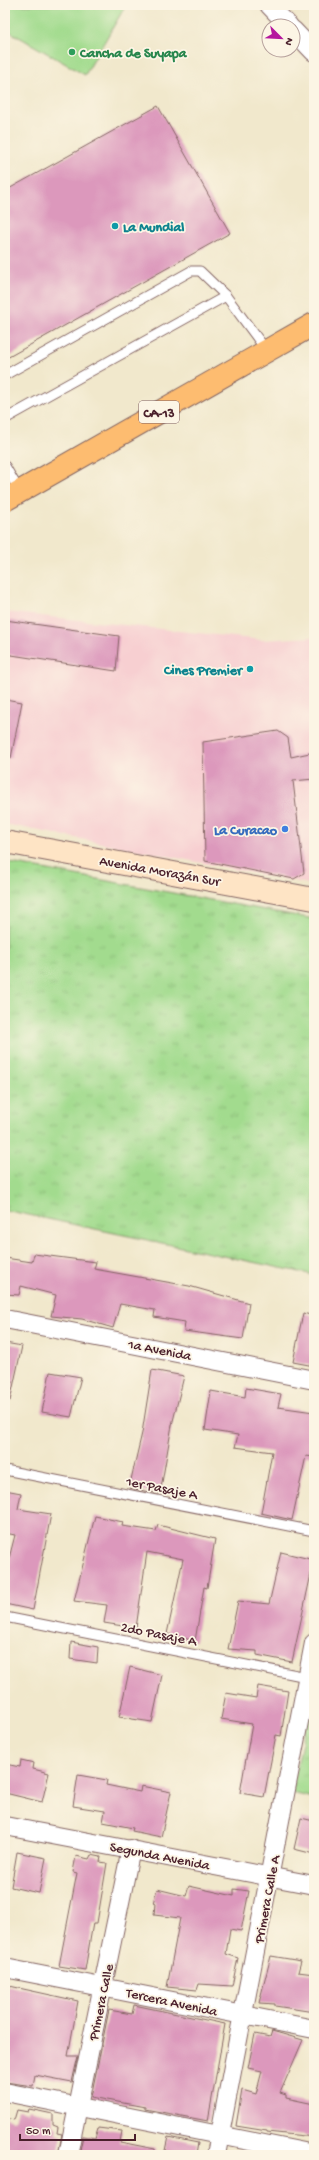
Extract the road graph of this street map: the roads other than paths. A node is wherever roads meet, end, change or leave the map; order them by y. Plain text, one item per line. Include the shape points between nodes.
1 (269, 5) edge
2 (281, 18) edge
3 (301, 38) edge
4 (314, 52) edge
5 (226, 296) junction
6 (314, 324) edge
7 (267, 351) junction
8 (5, 375) edge
9 (5, 419) edge
10 (5, 466) edge
11 (13, 496) edge
12 (5, 842) edge
13 (314, 899) edge
14 (5, 1319) edge
15 (314, 1380) edge
16 (5, 1470) edge
17 (314, 1531) edge
18 (5, 1617) edge
19 (314, 1643) edge
20 (307, 1677) junction
21 (5, 1826) edge
22 (131, 1849) junction
23 (270, 1878) junction
24 (314, 1886) edge
25 (5, 1968) edge
26 (103, 1987) junction
27 (244, 2016) junction
28 (314, 2029) edge
29 (5, 2092) edge
30 (78, 2106) junction
31 (220, 2136) junction
32 (314, 2154) edge
33 (68, 2155) edge
34 (216, 2155) edge

1 - 2 street
3 - 4 street
5 - 7 lane
5 - 8 lane via 200,271 191,271
5 - 9 lane
6 - 7 main road, CA-13
7 - 11 main road, CA-13
10 - 11 lane
12 - 13 street, Avenida Morazán Sur
14 - 15 street, 1a Avenida
16 - 17 lane, 1er Pasaje A
18 - 20 lane, 2do Pasaje A
19 - 20 street, Primera Calle A
20 - 23 street, Primera Calle A
21 - 22 street, Segunda Avenida
22 - 23 street, Segunda Avenida
22 - 26 street, Primera Calle
23 - 24 street, Segunda Avenida
23 - 27 street, Primera Calle A
25 - 26 street, Tercera Avenida
26 - 27 street, Tercera Avenida
26 - 30 street, Primera Calle
27 - 28 street, Tercera Avenida
27 - 31 street, Primera Calle A
29 - 30 street
30 - 31 street
30 - 33 street, Primera Calle
31 - 32 street
31 - 34 street, Primera Calle A

